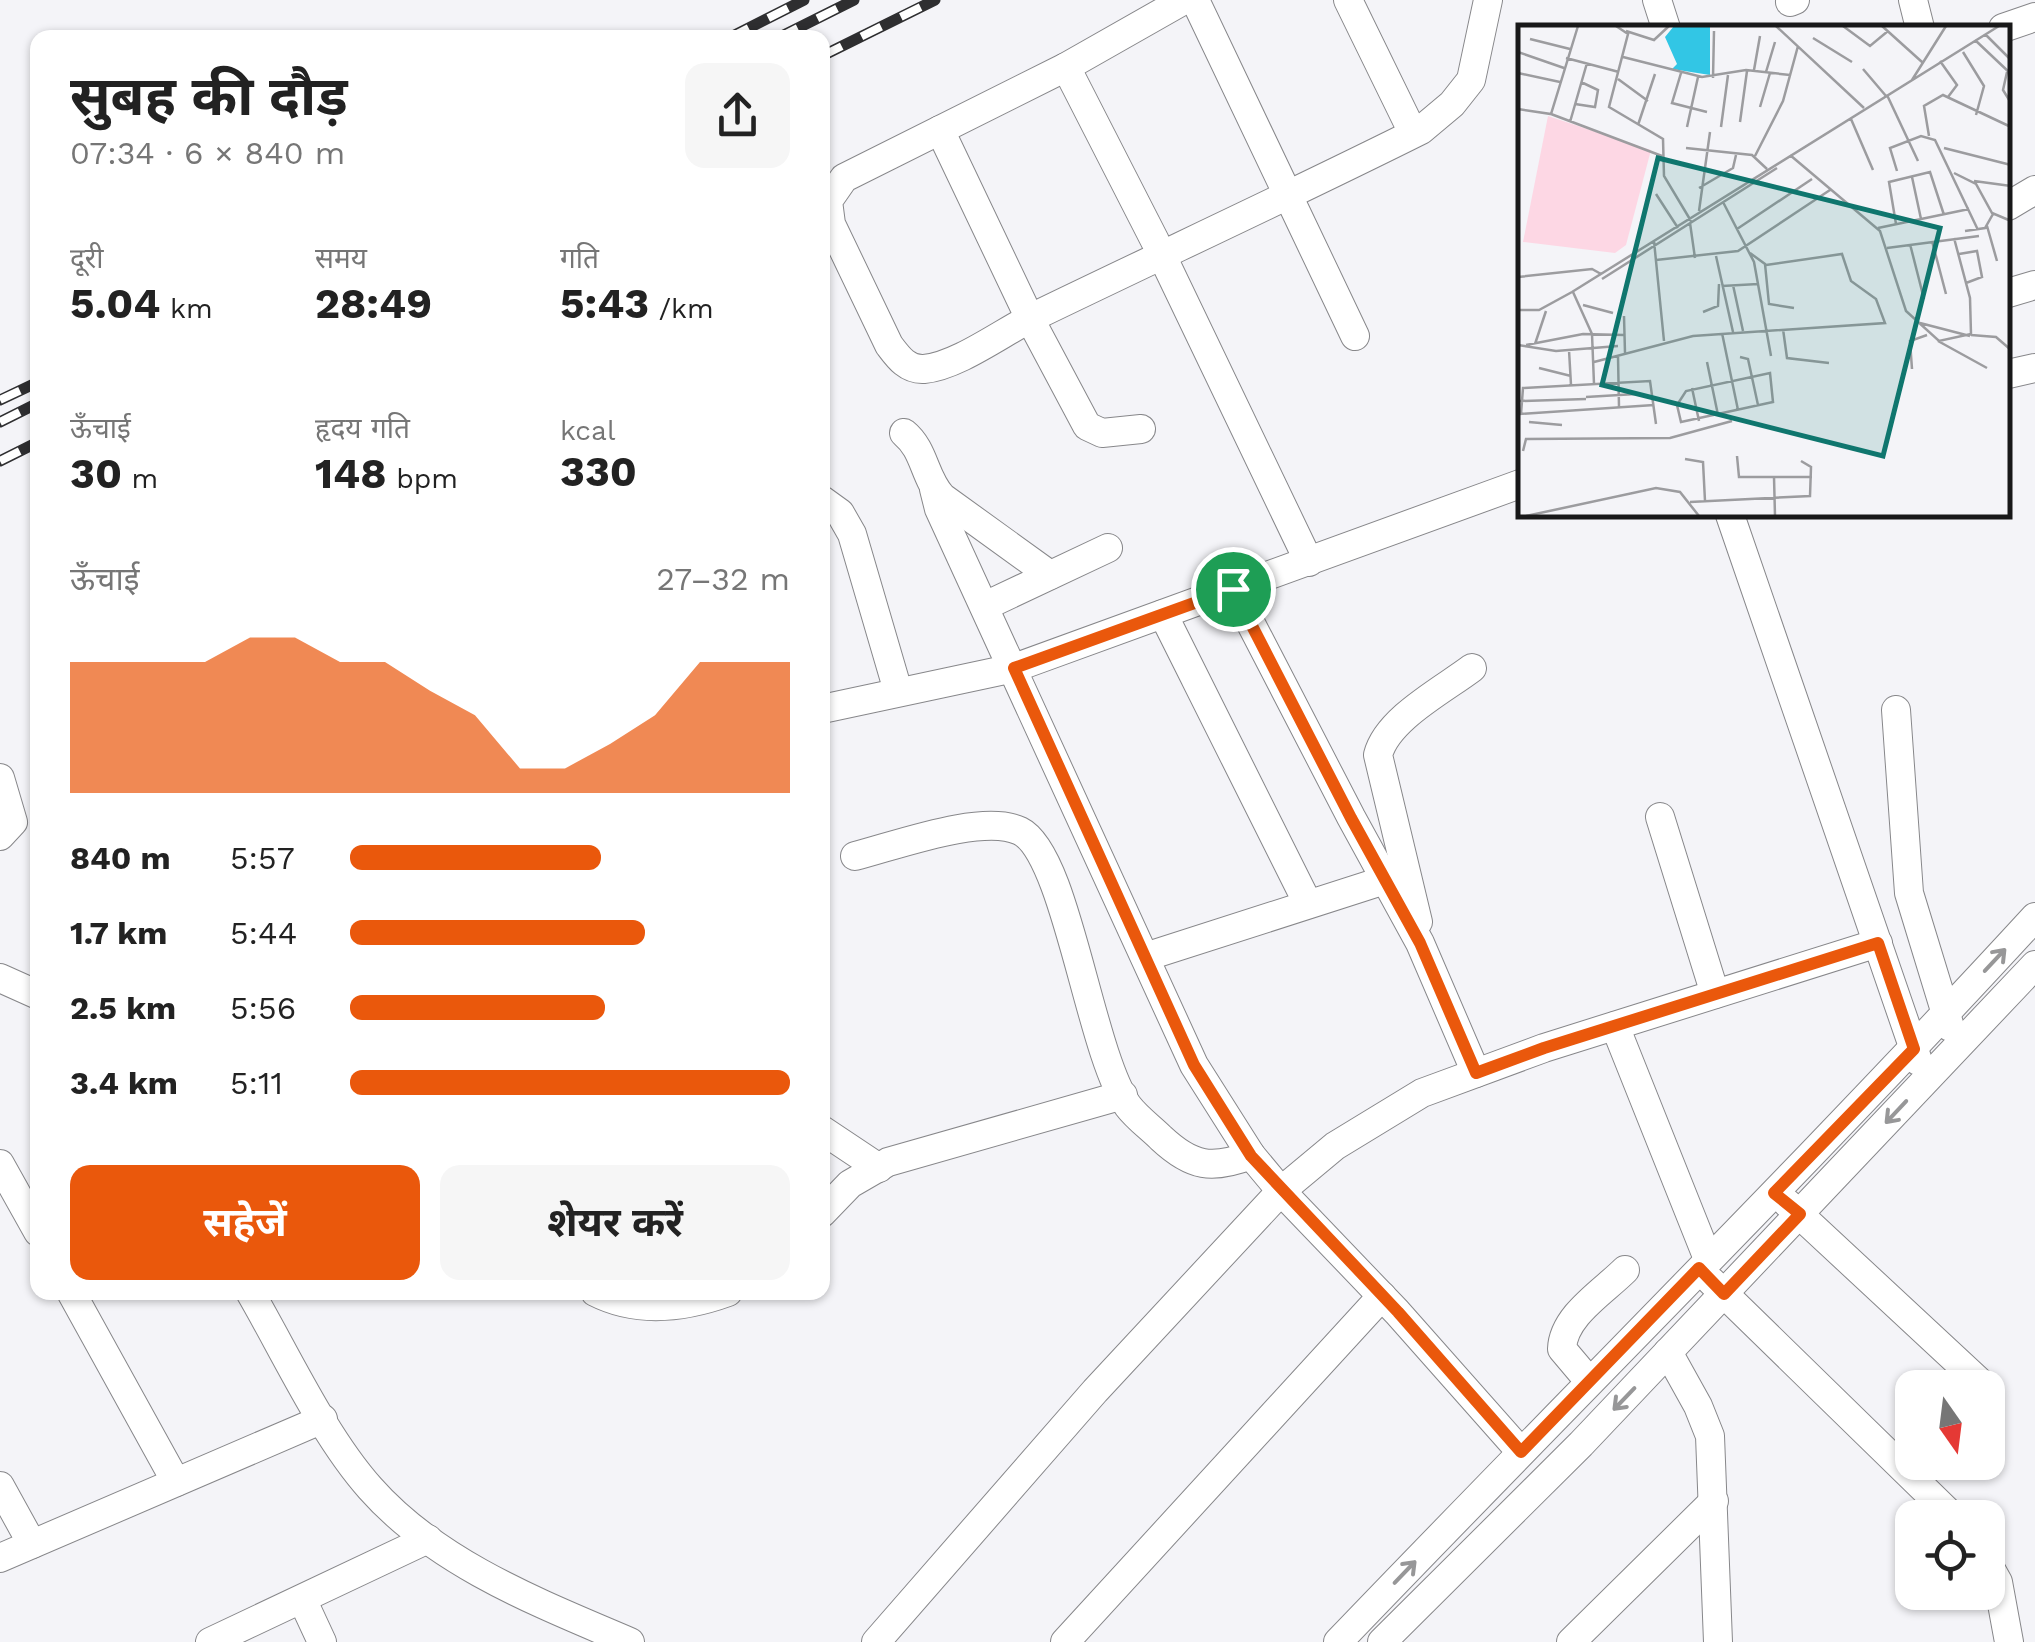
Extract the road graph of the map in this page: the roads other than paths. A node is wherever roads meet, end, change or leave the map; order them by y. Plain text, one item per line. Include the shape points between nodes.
1 (1184, 0) edge
2 (1195, 0) edge
3 (1348, 0) edge
4 (1488, 0) edge
5 (1657, 0) edge
6 (1912, 0) edge
7 (2035, 17) edge
8 (1665, 25) edge
9 (1919, 25) edge
10 (2010, 25) edge
11 (1066, 67) junction
12 (940, 130) junction
13 (1413, 134) junction
14 (2035, 190) edge
15 (1288, 194) junction
16 (830, 198) edge
17 (2010, 205) edge
18 (830, 224) edge
19 (1162, 255) junction
20 (2035, 285) edge
21 (2010, 292) edge
22 (1030, 318) junction
23 (1355, 336) dead end
24 (2035, 368) edge
25 (2010, 374) edge
26 (1141, 429) dead end
27 (904, 434) dead end
28 (1518, 485) edge
29 (934, 489) junction
30 (830, 506) edge
31 (1731, 518) edge
32 (1108, 548) dead end
33 (1308, 562) junction
34 (1050, 575) junction
35 (1233, 589) junction
36 (985, 606) junction
37 (1164, 614) junction
38 (1014, 668) junction
39 (1472, 668) dead end
40 (898, 691) junction
41 (830, 706) edge
42 (1896, 710) dead end
43 (0, 778) edge
44 (1660, 817) dead end
45 (0, 836) edge
46 (855, 856) dead end
47 (1385, 880) junction
48 (1308, 904) junction
49 (2035, 917) edge
50 (1420, 943) junction
51 (1878, 943) junction
52 (1145, 957) junction
53 (2035, 966) edge
54 (0, 978) edge
55 (30, 991) edge
56 (1715, 994) junction
57 (1944, 1015) junction
58 (1614, 1026) junction
59 (1958, 1046) junction
60 (1914, 1049) junction
61 (1476, 1073) junction
62 (1925, 1081) junction
63 (1122, 1095) junction
64 (830, 1135) edge
65 (1251, 1156) junction
66 (0, 1164) edge
67 (879, 1168) junction
68 (1281, 1191) junction
69 (1774, 1193) junction
70 (830, 1205) edge
71 (1800, 1214) junction
72 (30, 1218) edge
73 (1704, 1264) junction
74 (1626, 1270) dead end
75 (1724, 1294) junction
76 (1382, 1296) junction
77 (75, 1300) edge
78 (255, 1300) edge
79 (616, 1300) edge
80 (699, 1300) edge
81 (1668, 1352) junction
82 (1967, 1370) edge
83 (1589, 1381) junction
84 (324, 1419) junction
85 (1521, 1452) junction
86 (176, 1482) junction
87 (0, 1486) edge
88 (1936, 1500) edge
89 (1714, 1501) junction
90 (428, 1539) junction
91 (32, 1544) junction
92 (0, 1558) edge
93 (303, 1601) junction
94 (2003, 1610) edge
95 (1578, 1638) edge
96 (210, 1642) edge
97 (322, 1642) edge
98 (630, 1642) edge
99 (876, 1642) edge
100 (1066, 1642) edge
101 (1338, 1642) edge
102 (1382, 1642) edge
103 (1718, 1642) edge
104 (2009, 1642) edge

1 - 11 street
2 - 15 street
3 - 13 street
4 - 13 street via 1471,80
5 - 8 street
6 - 9 street
7 - 10 street
11 - 12 street
11 - 19 street
12 - 16 street via 844,178
12 - 22 street
13 - 15 street
14 - 17 street
15 - 19 street
15 - 23 street
18 - 22 street via 889,345 911,368 936,367
19 - 22 street
19 - 33 street
20 - 21 street
22 - 26 street via 1087,426 1102,433
24 - 25 street
27 - 29 street via 922,455
28 - 33 street
29 - 34 street
29 - 36 street
30 - 40 street via 852,534
31 - 51 street
32 - 34 street
33 - 35 street
34 - 36 street
35 - 37 street
35 - 47 street
36 - 38 street
37 - 38 street
37 - 48 street
38 - 40 street
38 - 52 street
39 - 50 street via 1394,726 1378,754
40 - 41 street
42 - 57 street via 1910,893
43 - 45 street via 13,822
44 - 56 street
46 - 63 street via 970,827 1018,830 1034,842 1052,874 1098,1036
47 - 48 street
47 - 50 street
48 - 52 street
57 -> 49 street
50 - 61 street
51 - 56 street
51 - 60 street
52 - 65 street via 1194,1065
53 - 59 street
54 - 55 street
56 - 58 street
57 - 59 street
57 - 60 street
58 - 61 street
58 - 73 street
59 - 62 street
60 - 62 street
60 - 69 street
61 - 68 street via 1408,1102 1335,1146
62 -> 71 street
63 - 65 street via 1195,1163 1226,1165
63 - 67 street
64 - 67 street
65 - 68 street
66 - 72 street
67 - 70 street
68 - 76 street
68 - 99 street
69 - 71 street
69 - 73 street
71 - 75 street
71 - 82 street
73 - 75 street
73 - 83 street
74 - 83 street via 1563,1336 1562,1350
75 - 81 street
75 - 88 street
76 - 85 street
76 - 100 street
77 - 86 street
78 - 84 street
79 - 80 street via 674,1307
81 - 89 street via 1710,1436
81 -> 102 street
83 - 85 street
84 - 86 street
84 - 90 street via 368,1486
101 -> 85 street
86 - 91 street
87 - 91 street
89 - 95 street
89 - 103 street
90 - 93 street
90 - 98 street via 532,1599
91 - 92 street
93 - 96 street
93 - 97 street
94 - 104 street

